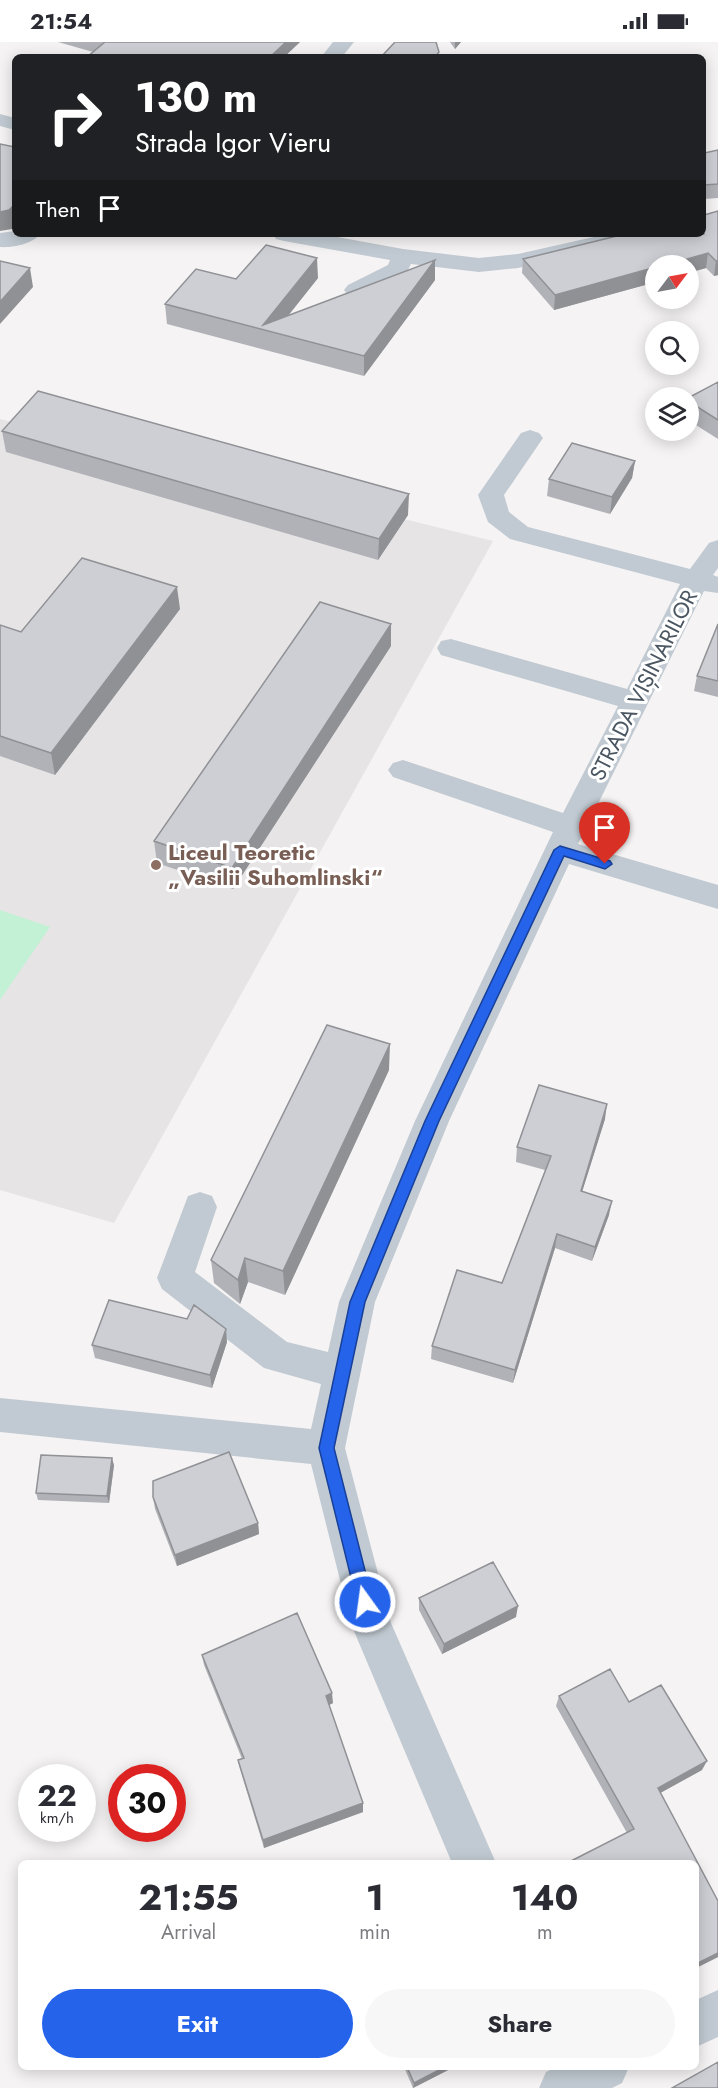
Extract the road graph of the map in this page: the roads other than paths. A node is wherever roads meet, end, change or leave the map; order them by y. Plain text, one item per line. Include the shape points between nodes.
1 (344, 42) edge
2 (334, 54) edge
3 (20, 237) edge
4 (300, 237) edge
5 (624, 237) edge
6 (0, 240) edge
7 (403, 256) junction
8 (356, 290) edge
9 (530, 438) dead end
10 (718, 549) edge
11 (707, 583) edge
12 (452, 648) dead end
13 (635, 701) junction
14 (403, 770) dead end
15 (566, 839) junction
16 (718, 897) edge
17 (200, 1207) dead end
18 (342, 1372) junction
19 (0, 1415) edge
20 (326, 1448) junction
21 (473, 1860) edge
22 (718, 2013) edge
23 (699, 2022) edge

1 - 2 street
3 - 6 street
4 - 7 street
5 - 7 street via 479,265
7 - 8 street via 398,269
9 - 11 street via 491,495 497,516 519,532
10 - 11 street, STRADA VIȘINARILOR
11 - 13 street, STRADA VIȘINARILOR
12 - 13 street
13 - 15 street, STRADA VIȘINARILOR
14 - 15 street
15 - 16 street
15 - 18 street, STRADA VIȘINARILOR via 432,1121 357,1302
17 - 18 street via 175,1278 277,1356
18 - 20 street, STRADA VIȘINARILOR
19 - 20 street
20 - 21 street, STRADA VIȘINARILOR via 370,1624
22 - 23 street

